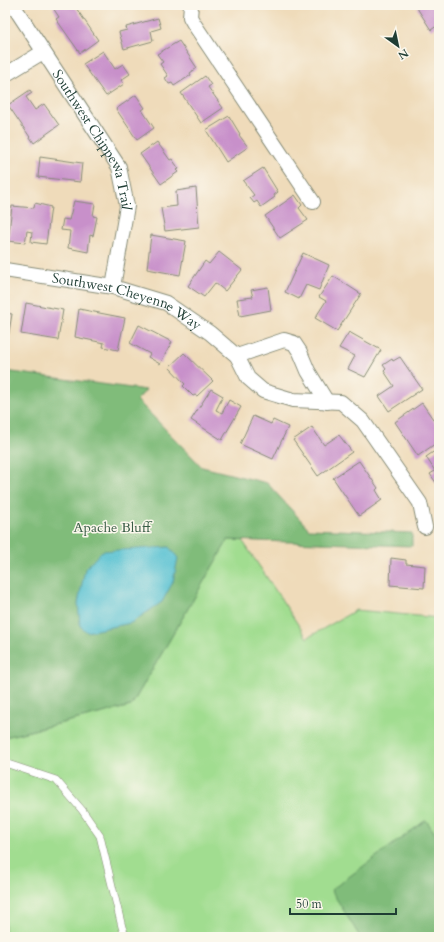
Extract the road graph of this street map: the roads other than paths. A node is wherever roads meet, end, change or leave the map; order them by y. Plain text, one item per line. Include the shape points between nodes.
1 (13, 5) edge
2 (191, 5) edge
3 (43, 52) junction
4 (5, 75) edge
5 (313, 202) dead end
6 (5, 270) edge
7 (113, 287) junction
8 (237, 356) junction
9 (327, 402) junction
10 (425, 527) dead end
11 (5, 763) edge
12 (126, 937) edge

1 - 3 street, Southwest Chippewa Trail
2 - 5 street via 190,17 194,24
3 - 4 street
3 - 7 street, Southwest Chippewa Trail via 119,167 127,206
6 - 7 street, Southwest Cheyenne Way
7 - 8 street, Southwest Cheyenne Way via 166,303 210,333
8 - 9 street, Southwest Cheyenne Way via 248,378 263,391 293,400
8 - 9 street via 284,340 294,344
9 - 10 street, Southwest Cheyenne Way via 341,402 363,421 420,503
11 - 12 lane via 56,780 82,810 100,836

